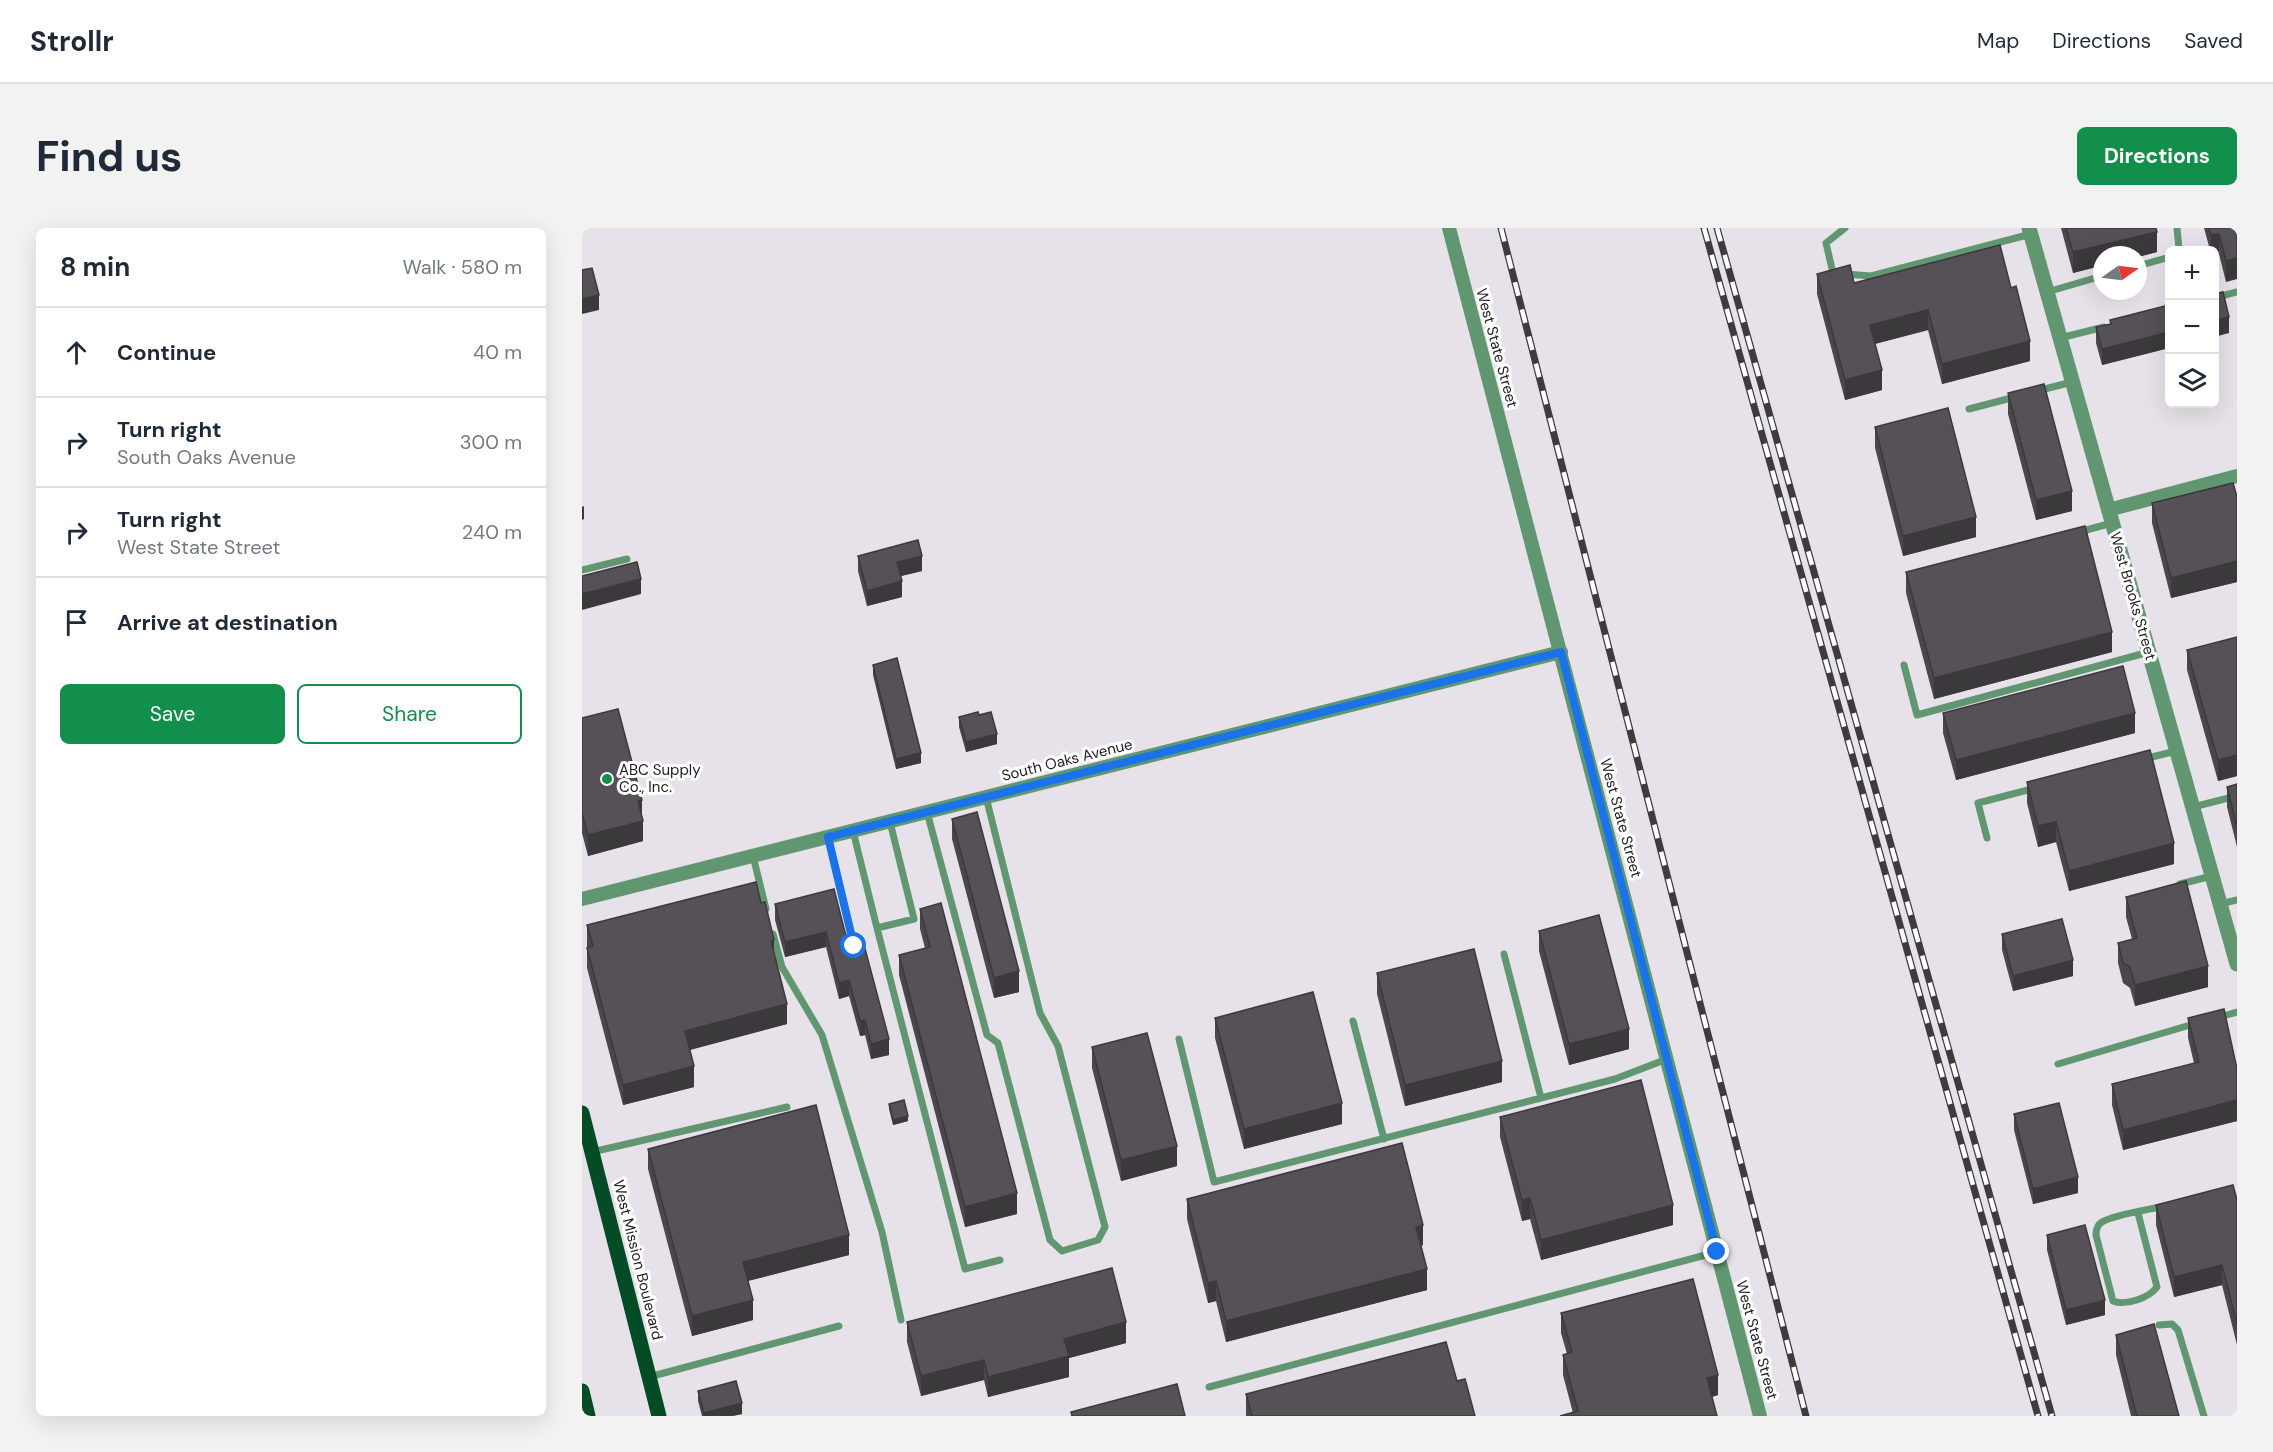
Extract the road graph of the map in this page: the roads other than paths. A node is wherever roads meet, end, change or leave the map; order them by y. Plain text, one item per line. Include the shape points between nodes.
1 (1449, 228) edge
2 (1845, 228) edge
3 (2177, 228) edge
4 (2030, 231) edge
5 (2179, 246) edge
6 (2165, 258) edge
7 (2147, 263) edge
8 (2093, 279) edge
9 (2047, 292) junction
10 (2237, 292) edge
11 (2219, 297) edge
12 (2115, 324) edge
13 (2060, 338) junction
14 (2072, 382) junction
15 (1969, 409) dead end
16 (2237, 476) edge
17 (2110, 516) junction
18 (2071, 534) edge
19 (627, 559) dead end
20 (582, 570) edge
21 (1561, 652) junction
22 (2149, 652) junction
23 (1904, 665) dead end
24 (2176, 751) junction
25 (2137, 761) edge
26 (2046, 785) edge
27 (2237, 796) edge
28 (986, 797) junction
29 (2193, 808) junction
30 (927, 812) junction
31 (890, 822) junction
32 (853, 831) junction
33 (828, 837) junction
34 (1987, 838) dead end
35 (753, 856) junction
36 (2212, 876) junction
37 (2170, 887) edge
38 (582, 899) edge
39 (2237, 900) edge
40 (2220, 904) junction
41 (767, 915) edge
42 (770, 926) edge
43 (877, 928) junction
44 (854, 946) edge
45 (1504, 954) dead end
46 (2237, 964) edge
47 (2237, 1012) edge
48 (1353, 1021) dead end
49 (1179, 1039) dead end
50 (1667, 1059) junction
51 (2058, 1064) dead end
52 (1541, 1098) junction
53 (787, 1107) dead end
54 (582, 1113) edge
55 (1384, 1138) junction
56 (592, 1152) junction
57 (2171, 1204) edge
58 (2138, 1213) junction
59 (1717, 1252) junction
60 (1000, 1260) dead end
61 (901, 1320) dead end
62 (2159, 1325) dead end
63 (839, 1326) dead end
64 (649, 1377) junction
65 (1209, 1387) dead end
66 (582, 1391) edge
67 (588, 1416) edge
68 (659, 1416) edge
69 (1760, 1416) edge
70 (2204, 1416) edge

1 - 21 street, West State Street
2 - 4 lane via 1826,243 1833,273 1871,276
3 - 5 lane
4 - 9 street, West Brooks Street
6 - 7 lane
8 - 9 lane
9 - 13 street, West Brooks Street
10 - 11 lane
12 - 13 lane
13 - 14 street, West Brooks Street
14 - 15 lane
14 - 17 street, West Brooks Street
16 - 17 street
17 - 18 lane
17 - 22 street, West Brooks Street
19 - 20 lane
21 - 28 street, South Oaks Avenue
21 - 50 street, West State Street
22 - 23 lane via 1917,715
22 - 24 street, West Brooks Street
24 - 25 lane
24 - 29 street, West Brooks Street
26 - 34 lane via 1978,802
27 - 29 lane
28 - 30 street, South Oaks Avenue
28 - 30 lane via 1040,1013 1058,1046 1104,1227 1098,1240 1062,1251 1050,1240 998,1043 987,1035
29 - 36 street, West Brooks Street
30 - 31 street, South Oaks Avenue
31 - 32 street, South Oaks Avenue
31 - 43 lane via 914,920
32 - 33 street, South Oaks Avenue
32 - 43 lane
33 - 35 street, South Oaks Avenue
33 - 44 lane
35 - 38 street, South Oaks Avenue
35 - 41 lane
36 - 37 lane
36 - 40 street, West Brooks Street
39 - 40 lane
40 - 46 street, West Brooks Street
42 - 61 lane via 782,967 822,1035 882,1232
43 - 60 lane via 965,1269
45 - 52 lane
47 - 51 lane
48 - 55 lane
49 - 55 lane via 1214,1182
50 - 52 lane via 1615,1079
50 - 59 street, West State Street
52 - 55 lane
53 - 56 lane
54 - 56 main road, West Mission Boulevard
56 - 64 main road, West Mission Boulevard
57 - 58 lane
58 - 58 lane via 2101,1222 2097,1228 2114,1301 2119,1303 2151,1295 2157,1287
59 - 65 lane
59 - 69 street, West State Street
62 - 70 lane via 2172,1324 2178,1330
63 - 64 lane
64 - 68 main road, West Mission Boulevard
66 - 67 main road

